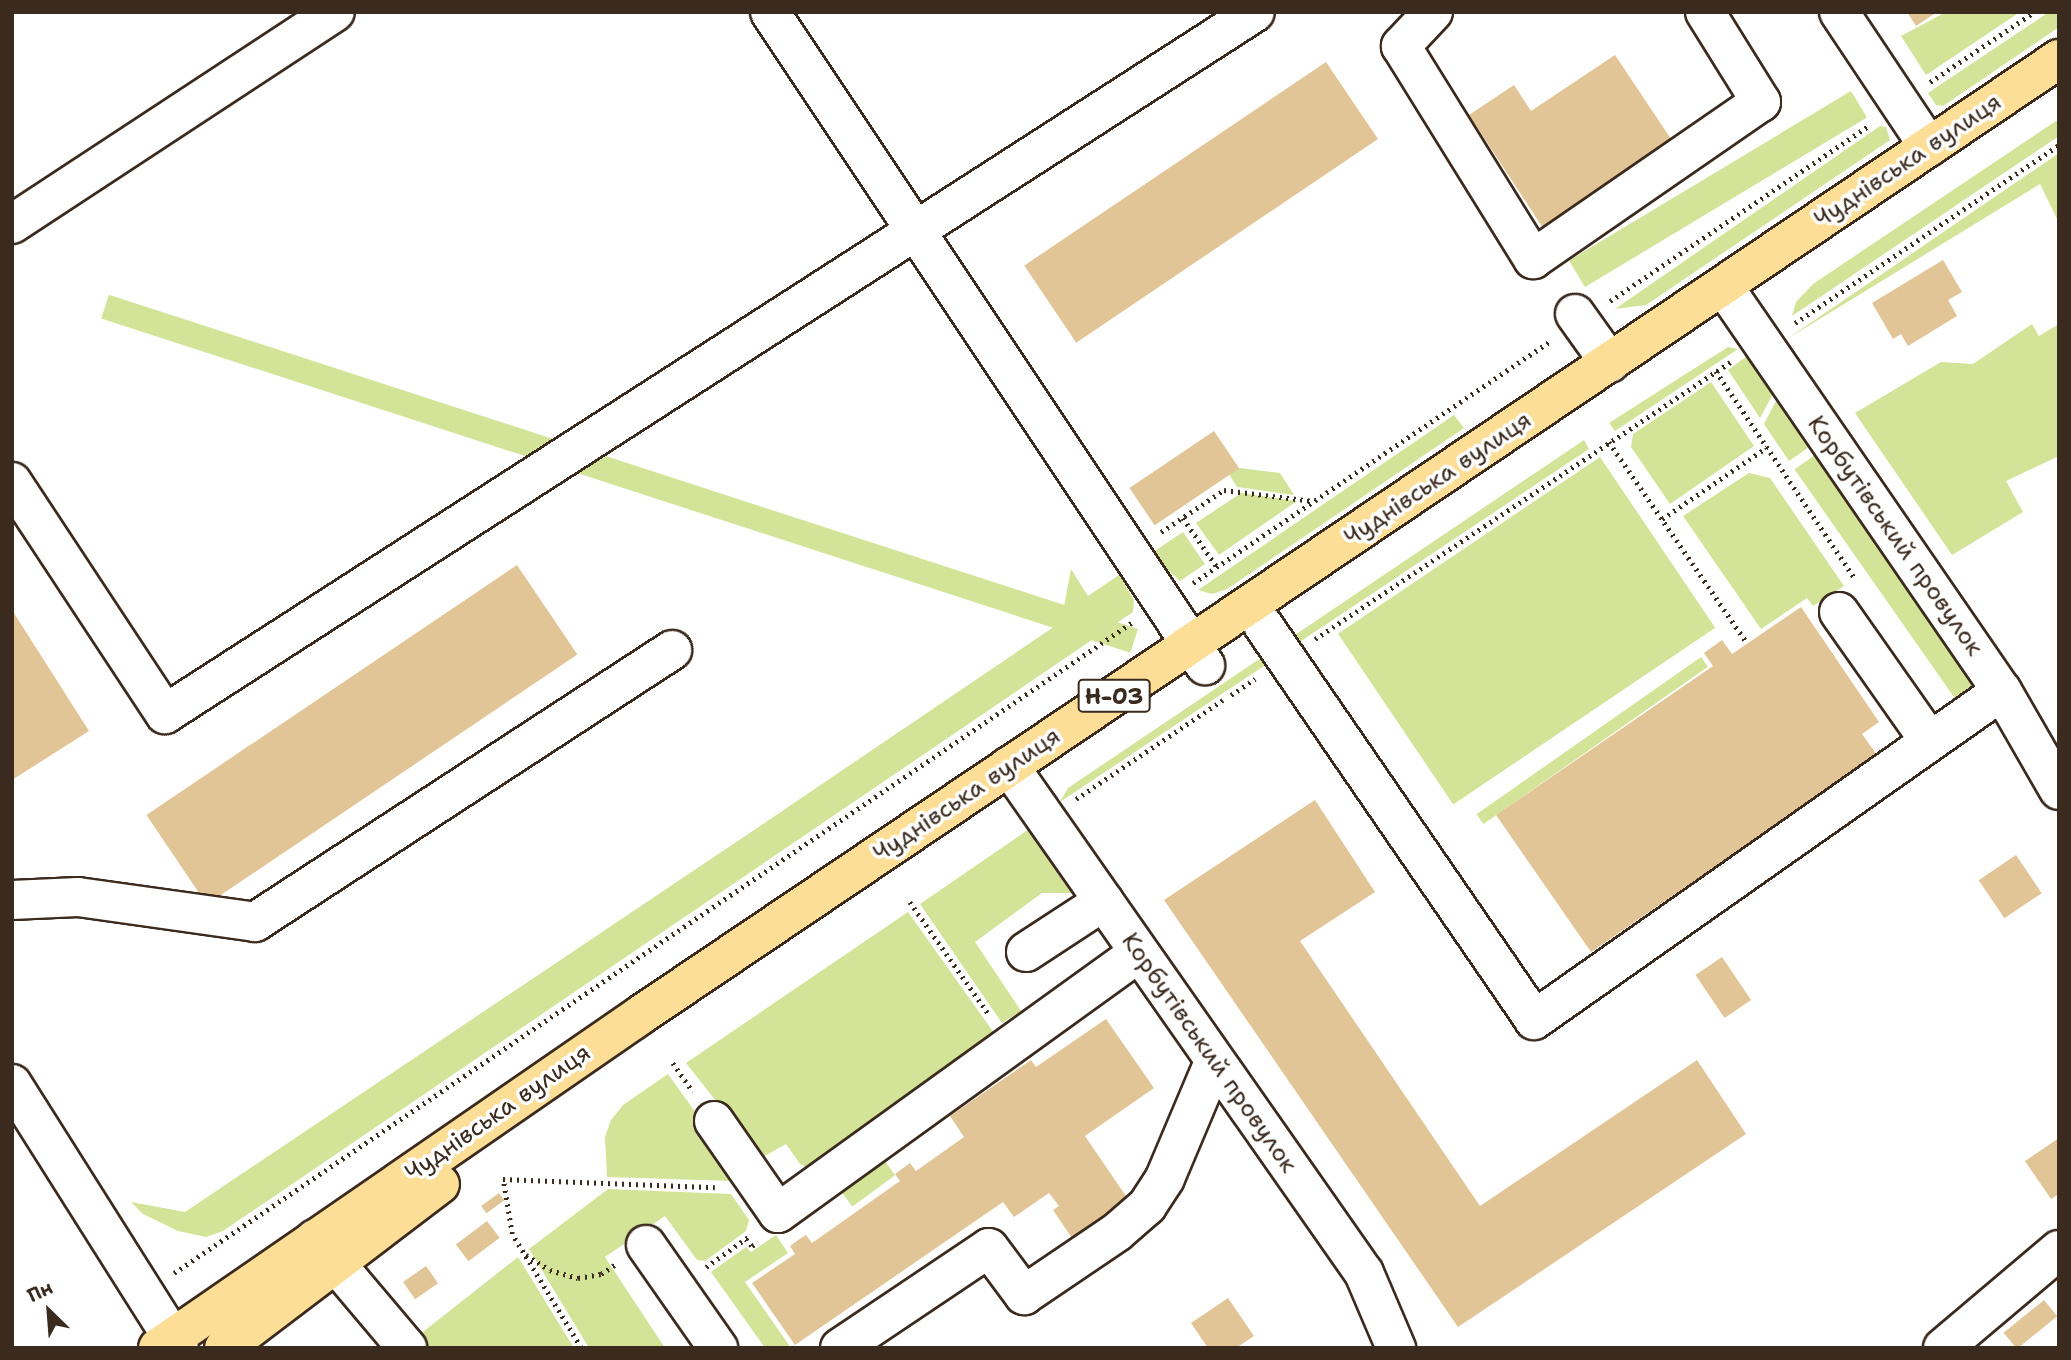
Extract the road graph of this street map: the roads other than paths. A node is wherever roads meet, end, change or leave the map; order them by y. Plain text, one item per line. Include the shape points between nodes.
1 (335, 12) edge
2 (770, 12) edge
3 (1255, 12) edge
4 (1433, 12) edge
5 (1705, 12) edge
6 (1839, 12) edge
7 (2059, 59) edge
8 (2059, 87) edge
9 (1929, 147) junction
10 (12, 225) edge
11 (915, 232) junction
12 (1731, 297) junction
13 (1578, 318) road end
14 (1610, 363) junction
15 (12, 482) edge
16 (1848, 597) road end
17 (1263, 625) junction
18 (672, 650) dead end
19 (1198, 655) junction
20 (2002, 691) junction
21 (1929, 740) junction
22 (1016, 776) junction
23 (2059, 790) edge
24 (12, 900) edge
25 (1104, 901) junction
26 (1026, 952) dead end
27 (1139, 953) junction
28 (1214, 1062) junction
29 (12, 1084) edge
30 (704, 1106) road end
31 (646, 1245) road end
32 (2059, 1250) edge
33 (324, 1251) junction
34 (169, 1344) edge
35 (224, 1348) edge
36 (407, 1348) edge
37 (718, 1348) edge
38 (841, 1348) edge
39 (1395, 1348) edge
40 (1943, 1348) edge

1 - 10 street
2 - 11 street
3 - 11 street
4 - 5 street via 1401,46 1533,258 1761,102
6 - 9 street
7 - 9 main road, Чуднівська вулиця / Н-03
8 - 12 main road, Чуднівська вулиця / Н-03
9 - 12 main road, Чуднівська вулиця / Н-03
11 - 15 street via 165,714
11 - 19 street
12 - 14 main road, Чуднівська вулиця / Н-03
12 - 17 main road, Чуднівська вулиця / Н-03
12 - 20 street, Корбутівський провулок
13 - 14 street
14 - 19 main road, Чуднівська вулиця / Н-03
16 - 21 street
17 - 19 main road, Чуднівська вулиця / Н-03
17 - 21 street via 1534,1020
18 - 24 street via 255,922 78,897
19 - 22 main road, Чуднівська вулиця / Н-03
20 - 21 street
20 - 23 street, Корбутівський провулок
22 - 25 street, Корбутівський провулок
22 - 33 main road, Чуднівська вулиця / Н-03
25 - 26 street
25 - 27 street, Корбутівський провулок
27 - 28 street, Корбутівський провулок
27 - 30 street via 778,1213
28 - 38 street via 1166,1178 1147,1206 1117,1232 1024,1295 989,1248
28 - 39 street, Корбутівський провулок via 1364,1273
29 - 34 street
31 - 37 street
32 - 40 street
33 - 34 main road, Чуднівська вулиця / Н-03
33 - 35 main road, Чуднівська вулиця / Н-03
33 - 36 street

